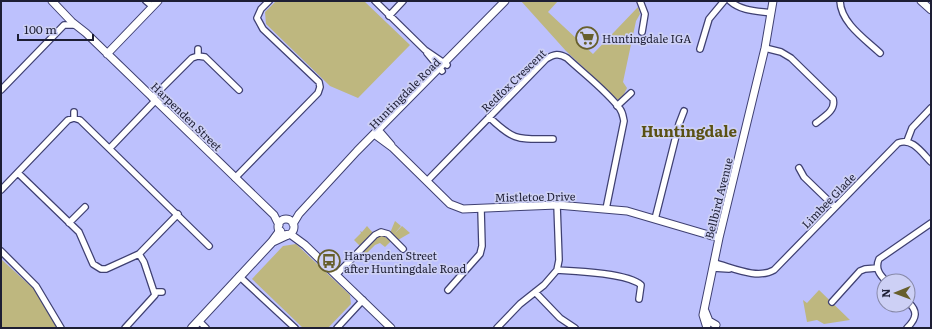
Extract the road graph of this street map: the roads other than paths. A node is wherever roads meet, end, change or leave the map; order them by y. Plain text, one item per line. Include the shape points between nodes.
1 (52, 1) edge
2 (146, 1) edge
3 (269, 1) edge
4 (375, 1) edge
5 (403, 1) edge
6 (505, 1) edge
7 (640, 1) edge
8 (724, 1) edge
9 (730, 1) edge
10 (773, 1) edge
11 (840, 1) edge
12 (921, 1) edge
13 (155, 4) edge
14 (931, 10) edge
15 (771, 13) junction
16 (389, 16) junction
17 (70, 18) junction
18 (75, 25) junction
19 (642, 32) dead end
20 (86, 33) junction
21 (765, 48) junction
22 (700, 49) dead end
23 (880, 53) dead end
24 (106, 54) junction
25 (443, 67) junction
26 (1, 90) edge
27 (239, 90) dead end
28 (631, 93) dead end
29 (154, 100) junction
30 (617, 106) junction
31 (931, 108) edge
32 (74, 112) dead end
33 (684, 112) dead end
34 (489, 117) junction
35 (74, 118) junction
36 (816, 122) dead end
37 (378, 133) junction
38 (553, 140) dead end
39 (907, 141) junction
40 (110, 148) junction
41 (931, 162) edge
42 (799, 168) dead end
43 (18, 173) junction
44 (235, 178) junction
45 (427, 181) junction
46 (1, 190) edge
47 (557, 205) junction
48 (85, 207) dead end
49 (835, 207) junction
50 (481, 209) junction
51 (606, 209) junction
52 (178, 214) junction
53 (274, 215) junction
54 (655, 219) junction
55 (69, 222) junction
56 (291, 223) junction
57 (931, 223) edge
58 (279, 228) junction
59 (289, 234) junction
60 (719, 240) junction
61 (272, 242) junction
62 (305, 245) junction
63 (209, 246) dead end
64 (403, 249) dead end
65 (1, 251) edge
66 (139, 254) junction
67 (714, 265) junction
68 (877, 268) junction
69 (557, 270) junction
70 (879, 273) edge
71 (336, 275) junction
72 (239, 276) junction
73 (448, 290) dead end
74 (156, 292) junction
75 (162, 292) dead end
76 (535, 292) junction
77 (639, 299) dead end
78 (362, 300) junction
79 (832, 302) dead end
80 (704, 307) junction
81 (916, 313) edge
82 (199, 320) junction
83 (716, 327) edge
84 (61, 328) edge
85 (125, 328) edge
86 (192, 328) edge
87 (206, 328) edge
88 (295, 328) edge
89 (337, 328) edge
90 (391, 328) edge
91 (497, 328) edge
92 (575, 328) edge
93 (707, 328) edge
94 (907, 328) edge

1 - 17 street, Harpenden Street
2 - 13 street
3 - 44 street via 254,18 319,82 320,87 318,93
4 - 16 street
5 - 16 street
6 - 25 street, Huntingdale Road
7 - 19 street via 644,14
8 - 22 street via 709,19
9 - 15 street via 749,10
10 - 15 street, Bellbird Avenue
11 - 23 street via 846,21
12 - 14 street
13 - 24 street
15 - 21 street, Bellbird Avenue
16 - 25 street
17 - 18 street, Harpenden Street
17 - 20 street, Harpenden Street via 74,19
18 - 20 street, Harpenden Street
18 - 26 street via 64,25
20 - 24 street, Harpenden Street
21 - 36 street via 781,52 791,58 833,98 834,103 830,112
21 - 60 street, Bellbird Avenue
24 - 29 street, Harpenden Street
25 - 37 street, Huntingdale Road
27 - 29 street via 198,52
28 - 30 street
29 - 40 street
29 - 44 street, Harpenden Street
30 - 34 street, Redfox Crescent via 568,58 554,54
30 - 51 street, Redfox Crescent via 624,121
31 - 39 street via 912,128
32 - 35 street
33 - 54 street
34 - 38 street via 513,137
34 - 45 street, Redfox Crescent
35 - 40 street via 80,120
35 - 43 street via 68,120
37 - 45 street, Mistletoe Drive
37 - 56 street, Huntingdale Road via 352,157
39 - 41 street
39 - 49 street, Limbee Glade via 895,145
40 - 52 street
42 - 49 street via 804,177
43 - 46 street
43 - 55 street
44 - 53 street, Harpenden Street
45 - 50 street, Mistletoe Drive via 456,207
47 - 50 street, Mistletoe Drive
47 - 51 street, Mistletoe Drive
47 - 69 street
48 - 55 street
49 - 67 street, Limbee Glade via 768,274
50 - 73 street via 480,254
51 - 54 street, Mistletoe Drive via 627,211
52 - 63 street
52 - 66 street
53 - 56 street, Harpenden Street
53 - 58 street, Harpenden Street
54 - 60 street, Mistletoe Drive
55 - 66 street via 79,232 96,268 106,268
56 - 58 street
56 - 59 street via 293,231
56 - 62 street
57 - 68 street via 882,256
58 - 59 street via 283,234
58 - 61 main road
59 - 61 main road
59 - 62 street
60 - 67 street, Bellbird Avenue
61 - 72 main road
62 - 71 street
64 - 71 street via 388,234 381,232
65 - 84 street via 36,286
66 - 74 street
67 - 80 street, Bellbird Avenue
68 - 70 street
68 - 79 street via 860,271
69 - 76 street
69 - 77 street via 609,275 637,281 641,285
71 - 78 street
72 - 82 main road
72 - 88 street
74 - 75 street
74 - 85 street via 154,298
76 - 91 street
76 - 92 street via 560,318
78 - 89 street
78 - 90 street
80 - 83 street via 707,318
80 - 93 street, Bellbird Avenue via 703,320
81 - 94 street
82 - 86 main road
82 - 87 street

